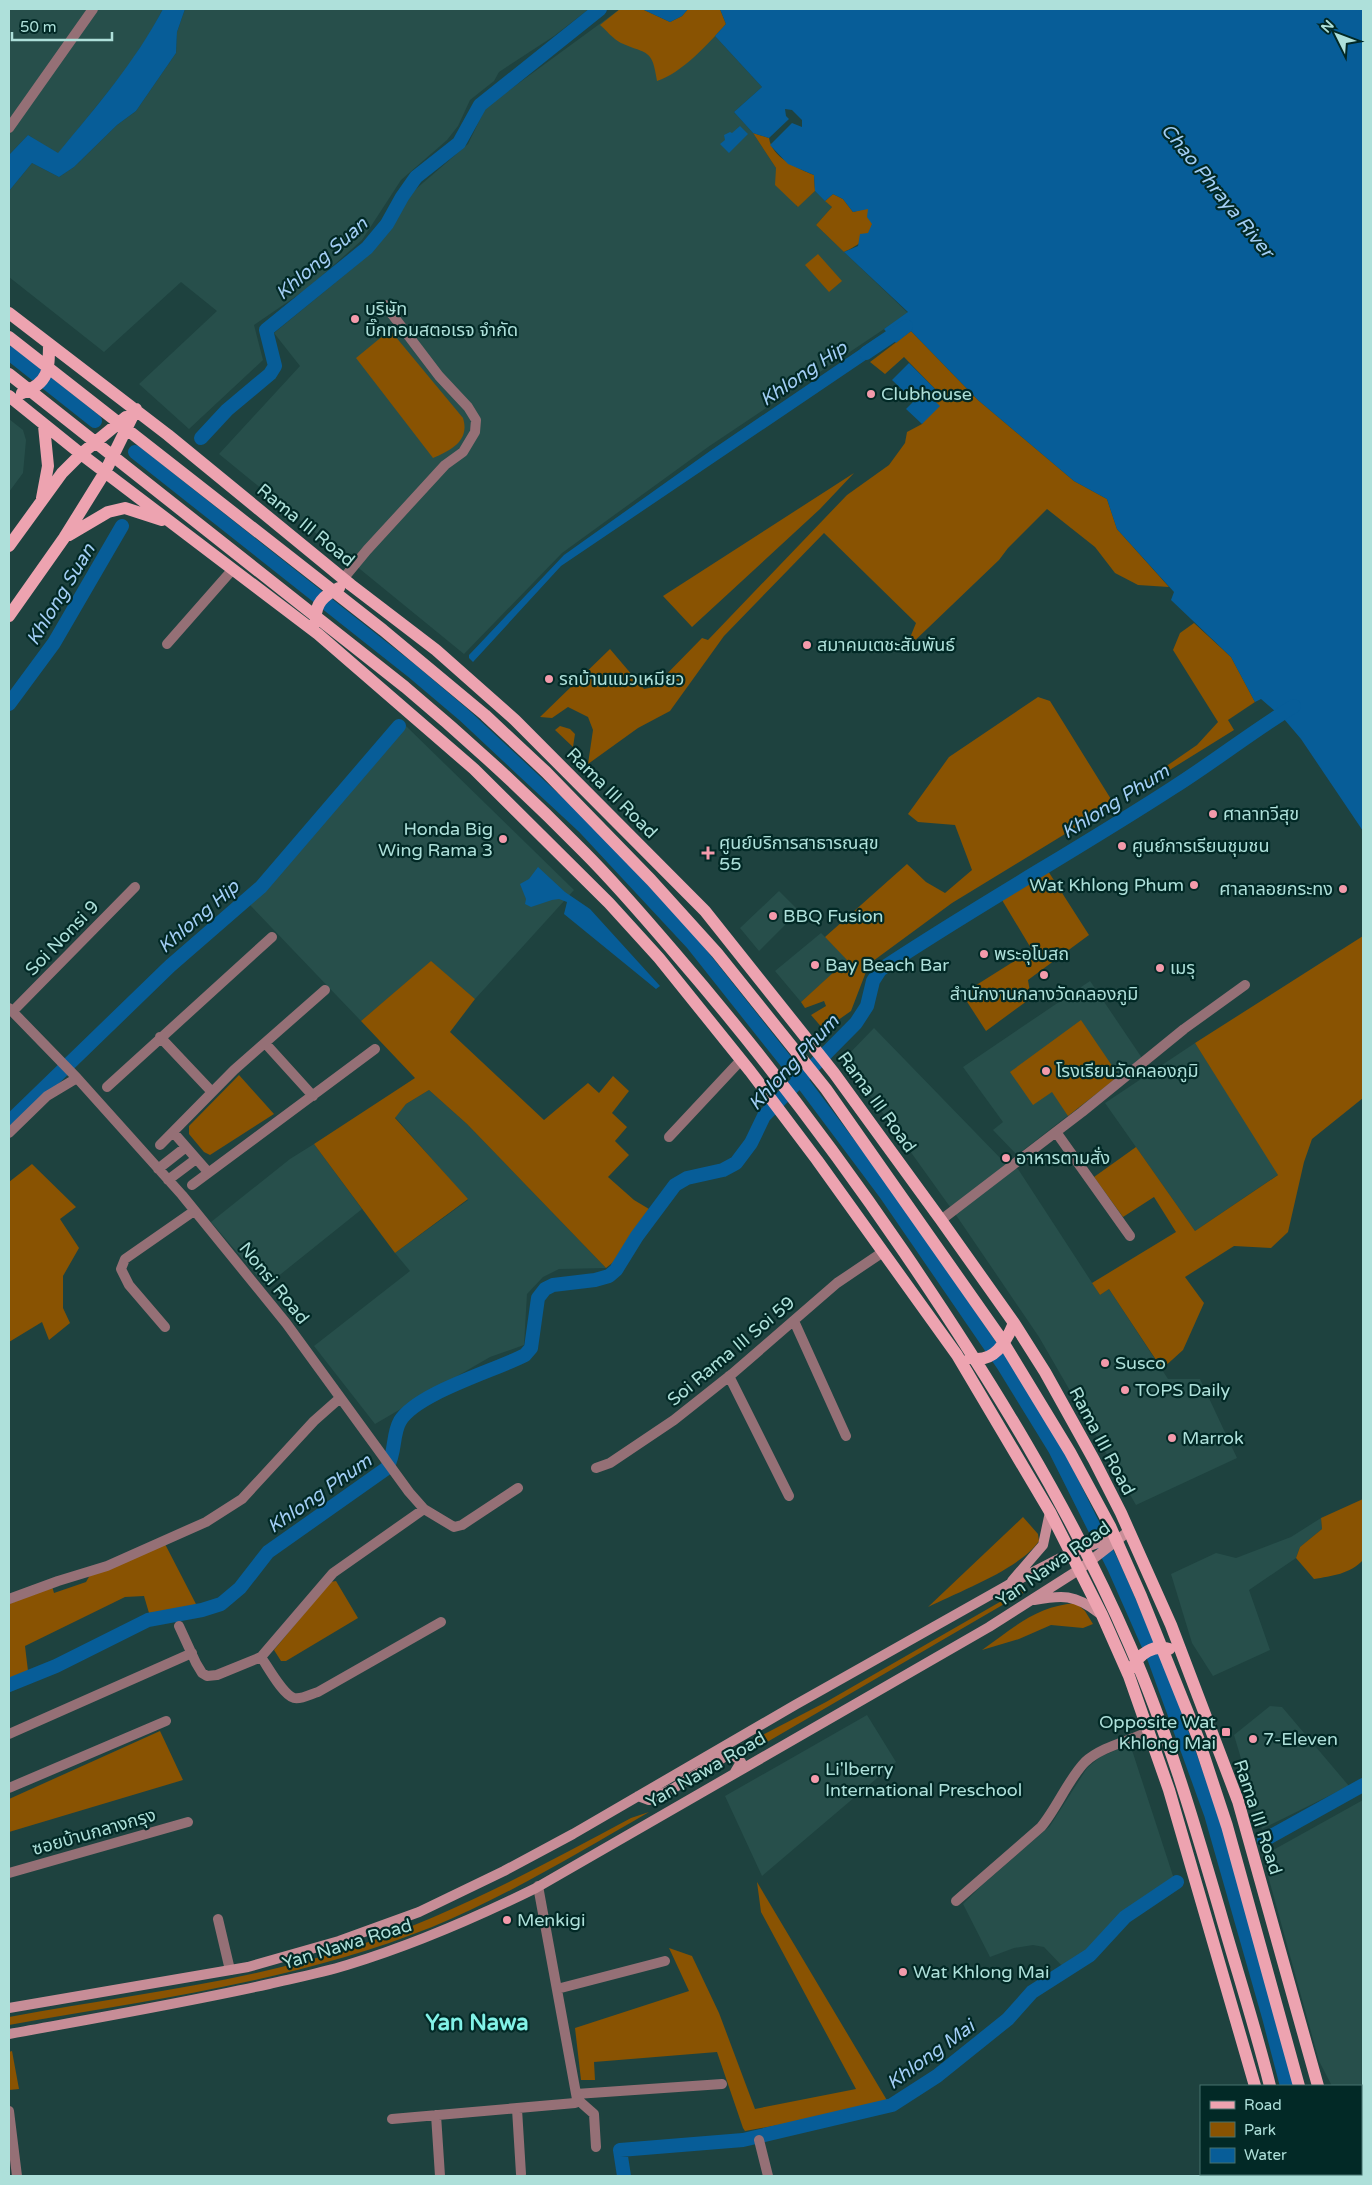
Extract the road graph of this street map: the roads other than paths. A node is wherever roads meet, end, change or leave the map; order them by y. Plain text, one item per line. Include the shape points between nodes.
1 (93, 9) edge
2 (9, 128) edge
3 (385, 305) dead end
4 (9, 313) edge
5 (9, 337) edge
6 (49, 344) junction
7 (9, 374) edge
8 (10, 396) edge
9 (136, 409) junction
10 (44, 426) junction
11 (81, 454) junction
12 (105, 472) junction
13 (42, 500) junction
14 (176, 525) junction
15 (64, 538) junction
16 (9, 546) edge
17 (233, 569) junction
18 (347, 582) junction
19 (9, 616) edge
20 (318, 634) junction
21 (167, 644) dead end
22 (135, 887) dead end
23 (272, 937) dead end
24 (1245, 985) dead end
25 (325, 990) dead end
26 (11, 1009) edge
27 (160, 1037) junction
28 (265, 1043) junction
29 (376, 1048) dead end
30 (741, 1060) junction
31 (74, 1075) junction
32 (107, 1086) dead end
33 (212, 1092) junction
34 (313, 1096) junction
35 (9, 1132) edge
36 (173, 1132) junction
37 (1056, 1132) junction
38 (669, 1138) dead end
39 (160, 1145) dead end
40 (186, 1147) junction
41 (196, 1159) junction
42 (158, 1169) junction
43 (208, 1172) junction
44 (168, 1180) junction
45 (192, 1185) dead end
46 (194, 1211) junction
47 (941, 1220) junction
48 (1130, 1236) dead end
49 (883, 1252) junction
50 (794, 1321) junction
51 (1014, 1324) junction
52 (165, 1327) dead end
53 (957, 1355) junction
54 (729, 1376) junction
55 (340, 1398) junction
56 (846, 1436) dead end
57 (596, 1468) dead end
58 (518, 1488) dead end
59 (789, 1496) dead end
60 (424, 1509) junction
61 (1050, 1512) junction
62 (1129, 1531) junction
63 (1113, 1540) junction
64 (1072, 1552) junction
65 (1080, 1569) junction
66 (1008, 1585) junction
67 (9, 1599) edge
68 (1030, 1601) junction
69 (1102, 1615) junction
70 (441, 1622) dead end
71 (179, 1626) dead end
72 (192, 1653) junction
73 (1182, 1654) junction
74 (261, 1657) junction
75 (1129, 1676) junction
76 (166, 1721) dead end
77 (1148, 1732) junction
78 (9, 1734) edge
79 (734, 1774) junction
80 (9, 1788) edge
81 (638, 1796) junction
82 (188, 1822) dead end
83 (9, 1873) edge
84 (538, 1886) junction
85 (956, 1901) dead end
86 (218, 1919) dead end
87 (665, 1961) dead end
88 (230, 1970) junction
89 (557, 1989) junction
90 (9, 2008) edge
91 (9, 2034) edge
92 (722, 2084) dead end
93 (1255, 2085) edge
94 (1270, 2085) edge
95 (1299, 2085) edge
96 (1318, 2085) edge
97 (576, 2097) junction
98 (517, 2109) junction
99 (9, 2111) edge
100 (436, 2116) junction
101 (392, 2119) dead end
102 (759, 2140) dead end
103 (596, 2147) dead end
104 (521, 2174) dead end
105 (17, 2176) edge
106 (440, 2176) edge
107 (768, 2176) edge

1 - 2 street
3 - 18 street via 439,376 468,407 476,420 475,432 463,452 445,465
4 - 6 main road, Rama III Road
5 - 95 main road, Rama III Road via 383,630 546,772 717,953 826,1089 1000,1337 1070,1452 1110,1526 1198,1738 1227,1826
6 - 8 main road via 49,371 35,388
6 - 9 main road, Rama III Road
7 - 94 main road via 453,727 627,898 732,1019 808,1116 983,1371 1030,1448 1103,1586 1134,1654 1179,1773
8 - 10 main road
9 - 11 main road
9 - 12 main road
9 - 18 main road, Rama III Road
10 - 11 main road
10 - 13 main road via 48,466
11 - 12 main road
11 - 13 main road
12 - 14 main road
12 - 15 main road
13 - 16 main road
14 - 15 main road via 125,508 108,512
14 - 17 main road
15 - 19 main road
17 - 20 main road
17 - 21 street
18 - 20 main road via 322,599 316,610
18 - 47 main road, Rama III Road via 436,650 519,724 705,911 820,1054
20 - 30 main road via 474,769 552,846 659,958
22 - 26 street, Soi Nonsi 9
23 - 27 street
24 - 37 street via 1184,1029
25 - 28 street
26 - 31 street, Nonsi Road
27 - 32 street
27 - 33 street
28 - 33 street
28 - 34 street
29 - 34 street
30 - 38 street
30 - 49 main road
31 - 35 street
31 - 42 street, Nonsi Road
33 - 36 street
34 - 43 street
36 - 39 street
36 - 40 street
37 - 47 street
37 - 48 street
40 - 41 street
40 - 42 street
41 - 43 street
41 - 44 street
42 - 44 street, Nonsi Road
43 - 45 street
44 - 46 street, Nonsi Road
46 - 52 street via 125,1259 121,1269 129,1285
46 - 55 street, Nonsi Road via 286,1323
47 - 51 main road, Rama III Road
49 - 50 street, Soi Rama III Soi 59 via 837,1283
49 - 53 main road
50 - 54 street, Soi Rama III Soi 59
50 - 56 street
51 - 53 main road via 1002,1348 990,1357 975,1360
51 - 62 main road, Rama III Road via 1089,1451
53 - 61 main road
54 - 57 street, Soi Rama III Soi 59 via 652,1436 610,1463
54 - 59 street
55 - 60 street, Nonsi Road
55 - 67 street via 314,1421 242,1499 206,1522 108,1566
58 - 60 street, Nonsi Road via 454,1527
60 - 74 street via 333,1573
61 - 64 main road
61 - 66 main road via 1043,1544
62 - 63 main road, Yan Nawa Road
62 - 73 main road, Rama III Road
63 - 64 main road, Yan Nawa Road
63 - 65 main road, Yan Nawa Road
64 - 65 main road
64 - 66 main road, Yan Nawa Road
65 - 68 main road, Yan Nawa Road
65 - 69 main road
66 - 81 main road, Yan Nawa Road
68 - 69 main road via 1072,1597 1087,1603
68 - 79 main road, Yan Nawa Road
69 - 75 main road
70 - 74 street via 302,1698 294,1698 285,1692
71 - 72 street
72 - 74 street via 202,1673 207,1676
72 - 78 street
73 - 75 main road via 1165,1648 1150,1650 1136,1661
73 - 96 main road, Rama III Road via 1238,1801
75 - 77 main road
76 - 80 street
77 - 85 street via 1086,1762 1041,1827
77 - 93 main road via 1172,1802
79 - 81 main road via 740,1762 737,1757 726,1756 649,1800
79 - 84 main road, Yan Nawa Road
81 - 88 main road, Yan Nawa Road via 504,1871 419,1912 339,1941
82 - 83 street, ซอยบ้านกลางกรุง
84 - 89 street
84 - 91 main road, Yan Nawa Road via 488,1912 346,1965 176,2004
86 - 88 street
87 - 89 street
88 - 90 main road, Yan Nawa Road
89 - 97 street
92 - 97 street
97 - 98 street via 570,2105
97 - 103 street via 594,2114
98 - 100 street
98 - 104 street
99 - 105 street
100 - 101 street
100 - 106 street
102 - 107 street

